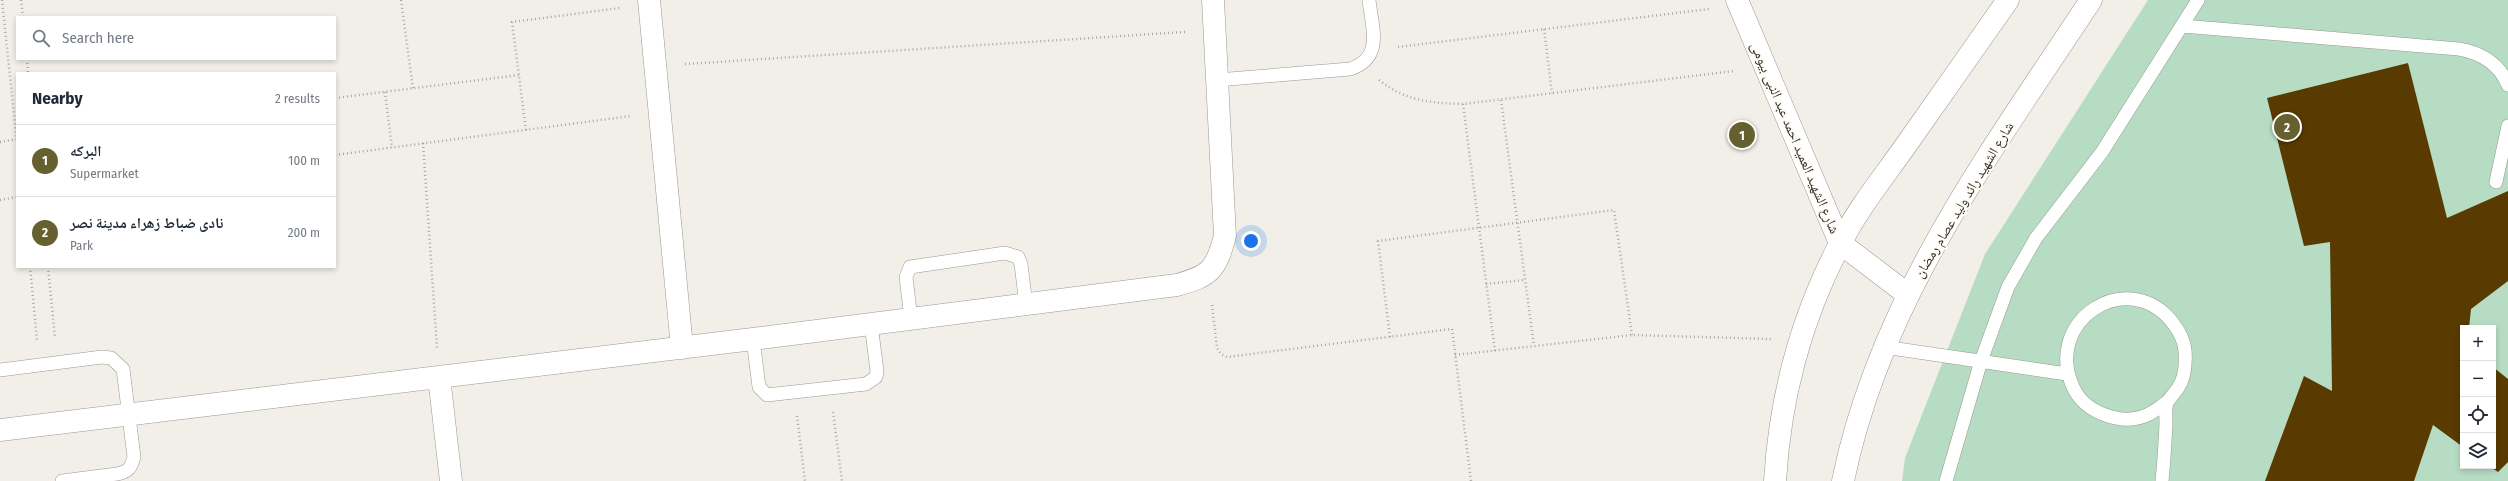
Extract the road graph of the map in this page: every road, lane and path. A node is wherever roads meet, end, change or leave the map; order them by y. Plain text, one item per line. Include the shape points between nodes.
1 (2, 0) edge
2 (21, 0) edge
3 (401, 0) edge
4 (1213, 0) edge
5 (1369, 0) edge
6 (2008, 0) edge
7 (2091, 0) edge
8 (2198, 0) edge
9 (649, 2) edge
10 (1738, 3) edge
11 (23, 16) edge
12 (2182, 26) junction
13 (1544, 29) junction
14 (1214, 30) junction
15 (1373, 50) junction
16 (27, 60) edge
17 (655, 66) junction
18 (1361, 66) junction
19 (1765, 68) junction
20 (28, 72) edge
21 (519, 75) junction
22 (1217, 80) junction
23 (2508, 85) edge
24 (413, 89) junction
25 (385, 92) junction
26 (1552, 93) junction
27 (336, 98) edge
28 (1501, 100) junction
29 (1463, 104) junction
30 (660, 112) junction
31 (2508, 126) edge
32 (16, 130) edge
33 (526, 130) junction
34 (16, 139) edge
35 (0, 142) edge
36 (423, 144) junction
37 (392, 148) junction
38 (336, 155) edge
39 (2496, 182) dead end
40 (16, 197) edge
41 (0, 200) edge
42 (1518, 223) junction
43 (1479, 228) junction
44 (1840, 243) junction
45 (30, 268) edge
46 (48, 268) edge
47 (1201, 278) junction
48 (1525, 280) junction
49 (1486, 284) junction
50 (1908, 294) junction
51 (1026, 305) junction
52 (911, 319) junction
53 (871, 324) junction
54 (1632, 335) junction
55 (1390, 337) junction
56 (753, 339) junction
57 (1799, 340) junction
58 (1534, 346) junction
59 (1884, 347) junction
60 (682, 348) junction
61 (1495, 351) junction
62 (1455, 356) junction
63 (1981, 361) junction
64 (58, 362) junction
65 (40, 365) junction
66 (0, 370) edge
67 (2067, 374) junction
68 (439, 377) junction
69 (830, 388) junction
70 (794, 392) junction
71 (2167, 402) junction
72 (129, 415) junction
73 (0, 430) edge
74 (62, 481) edge
75 (451, 481) edge
76 (805, 481) edge
77 (842, 481) edge
78 (1471, 481) edge
79 (1775, 481) edge
80 (1843, 481) edge
81 (1946, 481) edge
82 (2162, 481) edge

1 - 32 path
2 - 11 path
3 - 24 path
4 - 14 street
5 - 15 lane
6 - 44 street via 1866,200
7 - 50 street, شارع الشهيد رائد وليد عصام رمضان via 1965,193 1935,242
8 - 12 lane
9 - 17 street
9 - 21 path via 512,22
10 - 13 path
10 - 19 street, شارع الشهيد العميد احمد عبد النبى بيومى
12 - 23 lane via 2465,50 2494,63
12 - 63 lane via 2102,152 2036,238 2008,287
13 - 15 path
13 - 26 path
14 - 17 path
14 - 22 street
15 - 18 lane
16 - 20 path
17 - 30 street
18 - 22 lane
18 - 29 path via 1390,89 1418,100
19 - 26 path
19 - 44 street, شارع الشهيد العميد احمد عبد النبى بيومى
21 - 24 path
21 - 33 path
22 - 47 street via 1225,236 1218,260
24 - 25 path
25 - 27 path
25 - 37 path
26 - 28 path
28 - 29 path
28 - 42 path
29 - 43 path
30 - 33 path
30 - 60 street
31 - 39 lane
33 - 36 path
34 - 35 path
36 - 37 path
36 - 68 path
37 - 38 path
40 - 41 path
42 - 43 path
42 - 48 path
42 - 54 path via 1614,210
43 - 49 path
43 - 55 path via 1378,240
44 - 50 street, شارع الشهيد العميد احمد عبد النبى بيومى
44 - 57 street via 1818,288
45 - 65 path
46 - 64 path
47 - 51 street via 1177,285
47 - 55 path via 1211,301 1217,348 1221,354 1228,357
48 - 49 path
48 - 58 path
49 - 61 path
50 - 59 street, شارع الشهيد رائد وليد عصام رمضان
51 - 52 street
51 - 52 lane via 1021,264 1018,257 1005,253 910,266 906,278
52 - 53 street
53 - 56 street
53 - 69 lane via 876,377 866,384
54 - 57 path
54 - 58 path
55 - 62 path via 1452,329
56 - 60 street
56 - 70 lane via 762,392 767,395
57 - 79 street via 1785,393
58 - 61 path
59 - 63 lane
59 - 80 street, شارع الشهيد رائد وليد عصام رمضان via 1864,402
60 - 68 street
61 - 62 path
62 - 78 path
63 - 67 lane
63 - 81 lane
64 - 65 lane
64 - 72 lane via 102,357 118,362 123,369
65 - 66 lane
67 - 71 lane via 2078,396 2098,412 2122,419 2146,416
67 - 71 lane via 2065,355 2070,336 2080,320 2095,307 2113,300 2132,299 2145,302 2167,315 2179,331 2185,348 2185,368 2179,387
68 - 72 street
68 - 75 street
69 - 70 lane
69 - 77 path
70 - 76 path
71 - 82 lane
72 - 73 street
72 - 74 lane via 134,457 132,466 126,472

